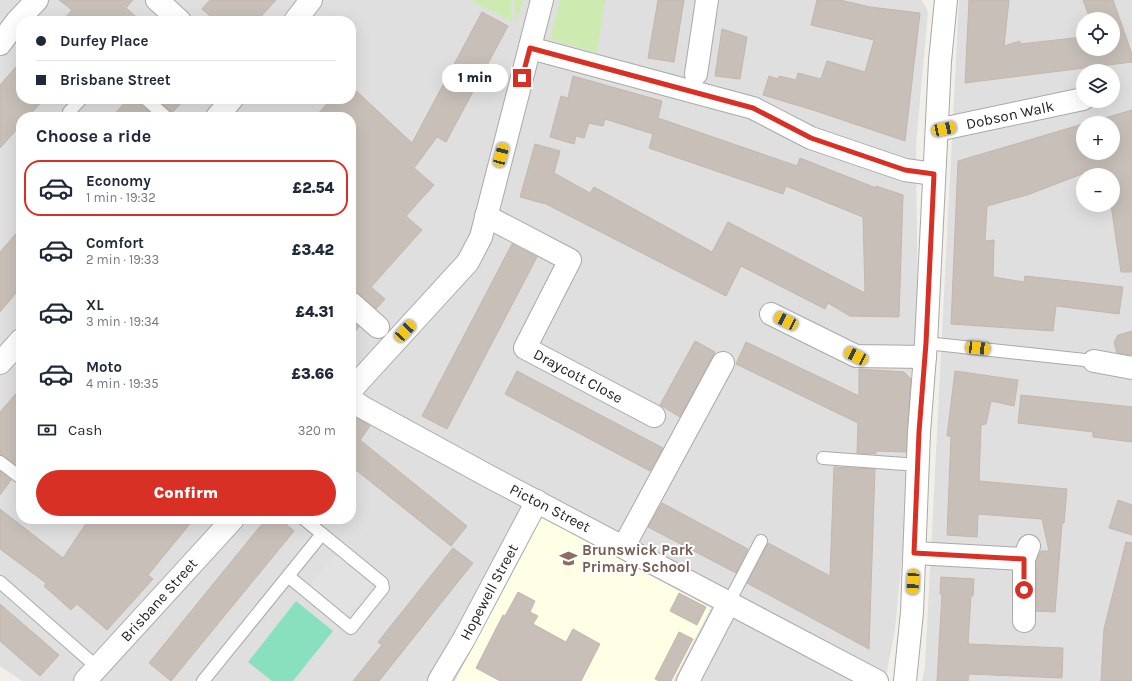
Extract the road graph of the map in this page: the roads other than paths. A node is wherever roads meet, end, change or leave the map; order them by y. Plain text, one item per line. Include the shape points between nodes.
1 (37, 0) edge
2 (157, 0) edge
3 (311, 0) edge
4 (542, 0) edge
5 (707, 0) edge
6 (946, 0) edge
7 (22, 16) edge
8 (175, 16) edge
9 (299, 16) edge
10 (16, 23) edge
11 (0, 44) edge
12 (530, 48) junction
13 (696, 74) dead end
14 (1076, 100) edge
15 (76, 104) edge
16 (152, 104) edge
17 (228, 104) edge
18 (69, 112) dead end
19 (160, 112) edge
20 (221, 112) edge
21 (937, 130) junction
22 (934, 174) junction
23 (486, 216) junction
24 (356, 307) edge
25 (771, 314) dead end
26 (378, 327) dead end
27 (16, 345) edge
28 (926, 350) junction
29 (1, 361) edge
30 (1094, 361) joint
31 (723, 363) dead end
32 (1132, 368) edge
33 (356, 385) edge
34 (356, 403) edge
35 (654, 416) dead end
36 (823, 458) dead end
37 (0, 462) edge
38 (918, 465) junction
39 (16, 474) edge
40 (537, 501) junction
41 (228, 524) edge
42 (310, 524) edge
43 (322, 534) junction
44 (761, 541) dead end
45 (624, 546) junction
46 (914, 553) junction
47 (288, 576) junction
48 (0, 582) edge
49 (729, 602) junction
50 (1024, 621) dead end
51 (92, 674) edge
52 (203, 681) edge
53 (439, 681) edge
54 (688, 681) edge
55 (877, 681) edge
56 (905, 681) edge

1 - 7 street
2 - 8 street
3 - 9 street
4 - 12 street
5 - 13 street
6 - 21 street
10 - 11 street
12 - 22 street via 753,108 811,138 905,170
12 - 23 street
14 - 21 street, Dobson Walk
15 - 18 lane
16 - 19 lane
17 - 20 street
21 - 22 street
22 - 28 street
23 - 33 street via 481,237 468,262
23 - 35 street, Draycott Close via 570,260 525,348
24 - 26 street
25 - 28 street via 856,356
27 - 29 street
28 - 30 lane
28 - 38 street
30 - 32 street
31 - 45 street
34 - 40 street, Picton Street
36 - 38 lane
37 - 39 lane
38 - 46 street
40 - 45 street, Picton Street
40 - 53 street, Hopewell Street
41 - 51 street, Brisbane Street
42 - 43 lane
43 - 47 lane
43 - 47 lane via 382,583 383,588 351,628
44 - 49 lane
45 - 49 street, Picton Street
46 - 50 street via 1026,553
46 - 56 street
47 - 52 lane
48 - 51 lane
49 - 54 street
49 - 55 street, Picton Street

